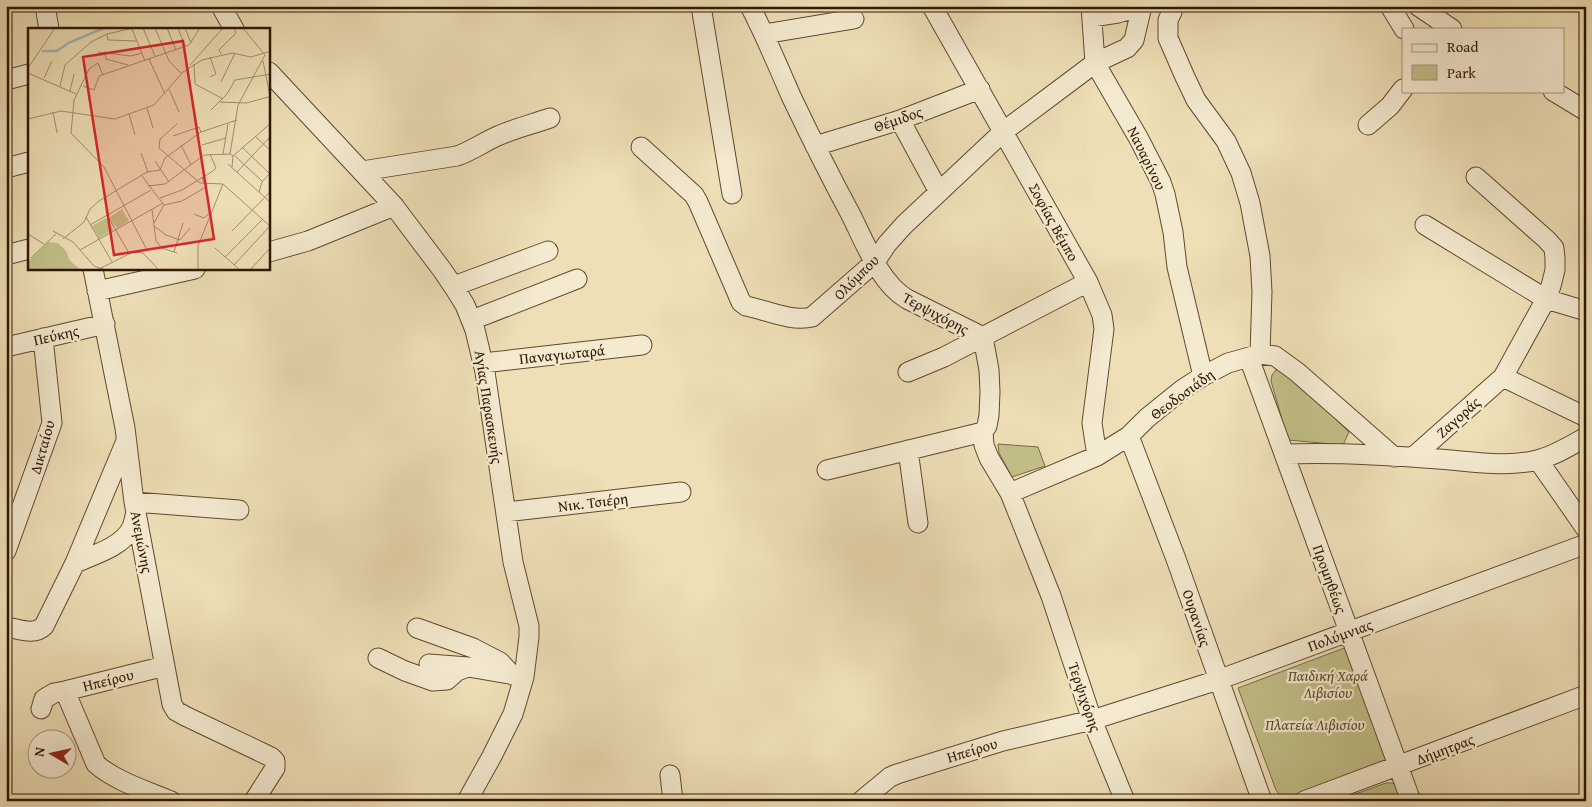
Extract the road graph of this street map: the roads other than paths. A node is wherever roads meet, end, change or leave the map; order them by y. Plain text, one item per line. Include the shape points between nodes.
1 (45, 6) edge
2 (221, 6) edge
3 (701, 6) edge
4 (750, 6) edge
5 (932, 6) edge
6 (1142, 6) edge
7 (1173, 6) edge
8 (1390, 6) edge
9 (1418, 6) edge
10 (1091, 12) edge
11 (854, 20) dead end
12 (49, 28) edge
13 (233, 28) edge
14 (1403, 28) edge
15 (1451, 28) edge
16 (764, 34) junction
17 (1095, 63) junction
18 (270, 73) edge
19 (28, 74) edge
20 (6, 80) edge
21 (980, 89) junction
22 (1402, 90) edge
23 (1555, 92) edge
24 (1586, 111) edge
25 (550, 118) dead end
26 (900, 120) junction
27 (1368, 125) dead end
28 (1004, 132) junction
29 (815, 146) junction
30 (641, 147) dead end
31 (28, 162) edge
32 (6, 168) edge
33 (362, 172) junction
34 (1476, 177) dead end
35 (939, 192) junction
36 (732, 194) dead end
37 (394, 206) junction
38 (1425, 225) dead end
39 (28, 250) edge
40 (270, 252) edge
41 (548, 252) dead end
42 (6, 255) edge
43 (875, 262) junction
44 (93, 270) edge
45 (190, 270) edge
46 (577, 279) dead end
47 (1088, 282) junction
48 (454, 286) junction
49 (97, 291) junction
50 (1546, 299) junction
51 (1586, 311) edge
52 (472, 320) junction
53 (105, 324) junction
54 (43, 338) junction
55 (983, 338) junction
56 (642, 345) dead end
57 (6, 347) edge
58 (1255, 356) junction
59 (483, 363) junction
60 (908, 372) dead end
61 (1203, 376) junction
62 (1503, 377) junction
63 (1586, 416) edge
64 (983, 432) junction
65 (1130, 436) junction
66 (1586, 437) edge
67 (127, 440) junction
68 (908, 450) junction
69 (1285, 454) junction
70 (1096, 456) junction
71 (1394, 457) junction
72 (1413, 457) junction
73 (1538, 460) junction
74 (827, 470) dead end
75 (680, 492) dead end
76 (1010, 493) junction
77 (135, 506) junction
78 (239, 510) dead end
79 (506, 512) junction
80 (918, 523) dead end
81 (1586, 529) edge
82 (1586, 544) edge
83 (6, 551) edge
84 (74, 564) junction
85 (6, 627) edge
86 (417, 628) dead end
87 (1349, 631) junction
88 (378, 658) dead end
89 (429, 664) dead end
90 (165, 666) junction
91 (468, 668) junction
92 (518, 676) junction
93 (1218, 680) junction
94 (65, 691) junction
95 (1586, 695) edge
96 (41, 709) dead end
97 (1092, 720) junction
98 (1398, 767) junction
99 (670, 775) dead end
100 (171, 801) edge
101 (254, 801) edge
102 (467, 801) edge
103 (673, 801) edge
104 (861, 801) edge
105 (1125, 801) edge
106 (1262, 801) edge
107 (1304, 801) edge
108 (1411, 801) edge

1 - 12 street
2 - 13 street
3 - 36 street
4 - 16 street, Τερψιχόρης
5 - 21 street, Σοφίας Βέμπο
6 - 10 street
6 - 17 street, Ολύμπου via 1134,40 1127,48
7 - 58 street via 1168,20 1168,38 1196,100 1230,149 1250,203 1260,256 1262,292
8 - 14 street
9 - 15 street
10 - 17 street, Ναυαρίνου
11 - 16 street
16 - 29 street, Τερψιχόρης
17 - 28 street, Ολύμπου
17 - 61 street, Ναυαρίνου via 1161,182
18 - 33 street, Αγίας Παρασκευής
19 - 20 street
21 - 26 street, Θέμιδος
21 - 28 street, Σοφίας Βέμπο
22 - 27 street
23 - 24 street
25 - 33 street via 501,134 464,154
26 - 29 street, Θέμιδος
26 - 35 street
28 - 35 street, Ολύμπου
28 - 47 street, Σοφίας Βέμπο
29 - 43 street, Τερψιχόρης
30 - 43 street, Ολύμπου via 694,195 738,297 746,306 799,319 812,318
31 - 32 street
33 - 37 street, Αγίας Παρασκευής
34 - 50 street, Ζαγοράς via 1554,248 1555,270
35 - 43 street, Ολύμπου via 904,225
37 - 40 street via 317,238
37 - 48 street, Αγίας Παρασκευής
38 - 50 street
39 - 42 street
41 - 48 street
43 - 55 street, Τερψιχόρης via 900,295
44 - 49 street, Ανεμώνης
45 - 49 street
46 - 52 street
47 - 55 street
47 - 70 street, Σοφίας Βέμπο via 1102,314 1104,329 1092,423
48 - 52 street, Αγίας Παρασκευής
49 - 53 street, Ανεμώνης
50 - 51 street
50 - 62 street, Ζαγοράς
52 - 59 street, Αγίας Παρασκευής
53 - 54 street, Πεύκης
53 - 67 street, Ανεμώνης
54 - 57 street, Πεύκης
54 - 83 street, Δικταίου via 52,423
55 - 60 street
55 - 64 street, Τερψιχόρης via 990,398 988,421
56 - 59 street, Παναγιωταρά
58 - 61 street, Θεοδοσιάδη via 1228,363
58 - 69 street, Προμηθέως
58 - 71 street via 1276,356
59 - 79 street, Αγίας Παρασκευής
61 - 65 street, Θεοδοσιάδη via 1147,418
62 - 63 street
62 - 72 street, Ζαγοράς
64 - 68 street
64 - 76 street, Τερψιχόρης via 989,458
65 - 70 street, Θεοδοσιάδη
65 - 93 street, Ουρανίας
66 - 73 street
67 - 77 street, Ανεμώνης
67 - 84 street
68 - 74 street
68 - 80 street
69 - 71 street
69 - 87 street, Προμηθέως
70 - 76 street, Θεοδοσιάδη
71 - 72 street
72 - 73 street via 1492,463
73 - 81 street
75 - 79 street, Νικ. Τσιέρη
76 - 97 street, Τερψιχόρης via 1051,596
77 - 78 street
77 - 84 street via 132,527 124,538
77 - 90 street, Ανεμώνης
79 - 92 street, Αγίας Παρασκευής via 513,562 529,626 528,651
82 - 87 street, Πολύμνιας
84 - 85 street via 39,631
86 - 92 street via 473,648
87 - 93 street, Πολύμνιας
87 - 98 street, Προμηθέως
88 - 91 street via 405,672 433,680 447,680
89 - 91 street
90 - 94 street, Ηπείρου
90 - 101 street, Ανεμώνης via 176,711 273,762
91 - 92 street
92 - 102 street, Αγίας Παρασκευής via 517,704 508,727
93 - 97 street, Πολύμνιας
93 - 106 street, Ουρανίας
94 - 96 street via 44,699
94 - 100 street, Ηπείρου via 96,764 117,778
95 - 98 street, Δήμητρας
97 - 104 street, Ηπείρου via 1003,741 897,774
97 - 105 street, Τερψιχόρης
98 - 107 street, Δήμητρας
98 - 108 street, Προμηθέως
99 - 103 street

